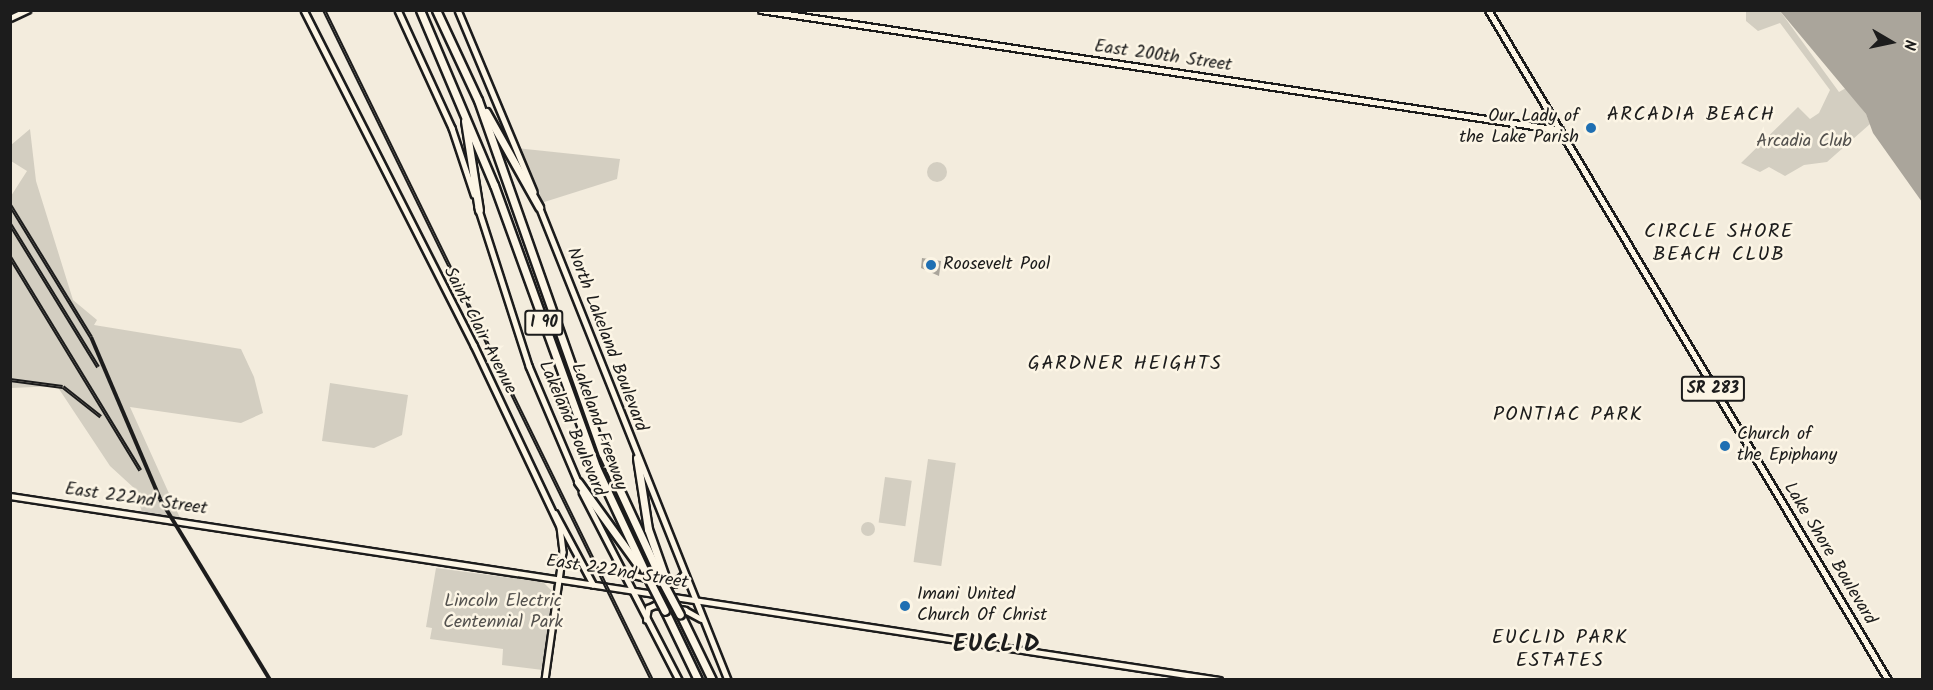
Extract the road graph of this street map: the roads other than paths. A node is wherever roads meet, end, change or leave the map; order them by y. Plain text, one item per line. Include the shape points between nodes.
1 (27, 10) edge
2 (304, 10) edge
3 (398, 10) edge
4 (420, 10) edge
5 (436, 10) edge
6 (458, 10) edge
7 (761, 10) edge
8 (1488, 10) edge
9 (10, 18) edge
10 (447, 67) junction
11 (478, 100) junction
12 (1560, 130) junction
13 (539, 207) junction
14 (479, 210) junction
15 (637, 458) junction
16 (578, 482) junction
17 (10, 496) edge
18 (552, 511) junction
19 (619, 572) junction
20 (684, 574) junction
21 (647, 576) junction
22 (560, 578) junction
23 (664, 579) junction
24 (592, 584) junction
25 (628, 590) junction
26 (694, 599) junction
27 (701, 619) junction
28 (646, 622) junction
29 (544, 680) edge
30 (679, 680) edge
31 (698, 680) edge
32 (712, 680) edge
33 (728, 680) edge
34 (1219, 680) edge
35 (1888, 680) edge

1 - 9 street
2 - 18 street, Saint Clair Avenue via 474,345
3 - 14 street, Lakeland Boulevard via 452,128
4 - 10 highway, Lakeland Freeway / I 90
5 - 11 highway, Lakeland Freeway / I 90
6 - 13 street, North Lakeland Boulevard
7 - 12 street, East 200th Street
8 - 12 main road, Lake Shore Boulevard / SR 283
10 - 14 highway via 476,164
10 - 21 highway, Lakeland Freeway / I 90 via 596,467
11 - 13 highway
11 - 23 highway, Lakeland Freeway / I 90 via 603,454
12 - 35 main road, Lake Shore Boulevard / SR 283
13 - 15 street, North Lakeland Boulevard
14 - 16 street, Lakeland Boulevard via 530,366
15 - 20 street, North Lakeland Boulevard
15 - 23 highway via 648,529
16 - 19 street, Lakeland Boulevard
16 - 21 highway
17 - 22 street, East 222nd Street
18 - 22 street, Saint Clair Avenue via 564,542
18 - 24 street
19 - 20 street via 674,584
19 - 25 street, Lakeland Boulevard
20 - 26 street, North Lakeland Boulevard
21 - 31 highway, Lakeland Freeway / I 90, bridge
22 - 24 street, East 222nd Street
22 - 29 street, Saint Clair Avenue
23 - 32 highway, bridge
24 - 25 street, East 222nd Street
25 - 26 street, East 222nd Street
25 - 28 street, Lakeland Boulevard
26 - 27 street, North Lakeland Boulevard
26 - 34 street, East 222nd Street
27 - 28 street via 685,610 655,605 647,611
27 - 33 street, North Lakeland Boulevard
28 - 30 street, Lakeland Boulevard

